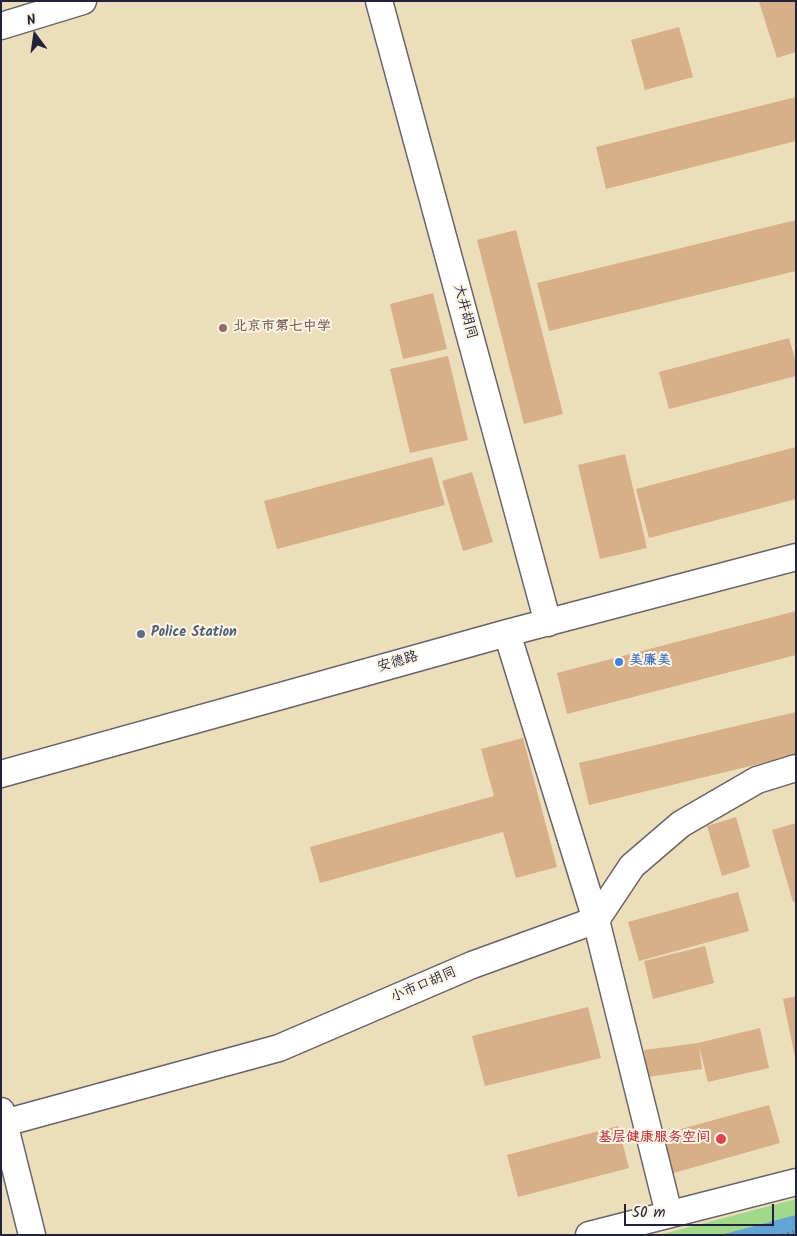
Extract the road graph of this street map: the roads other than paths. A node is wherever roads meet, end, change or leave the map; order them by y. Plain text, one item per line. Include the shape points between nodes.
1 (83, 1) edge
2 (379, 1) edge
3 (1, 26) edge
4 (796, 557) edge
5 (548, 623) junction
6 (507, 633) junction
7 (796, 768) edge
8 (1, 774) edge
9 (596, 920) junction
10 (3, 1117) edge
11 (796, 1182) edge
12 (669, 1214) junction
13 (32, 1235) edge
14 (589, 1235) edge

1 - 3 street
2 - 5 street, 大井胡同
4 - 5 street, 安德路
5 - 6 street, 安德路
6 - 8 street, 安德路
6 - 9 street
7 - 9 street via 757,780 681,824 632,866
9 - 10 street, 小市口胡同 via 472,965 279,1048
9 - 12 street
10 - 13 street
11 - 12 street
12 - 14 street

